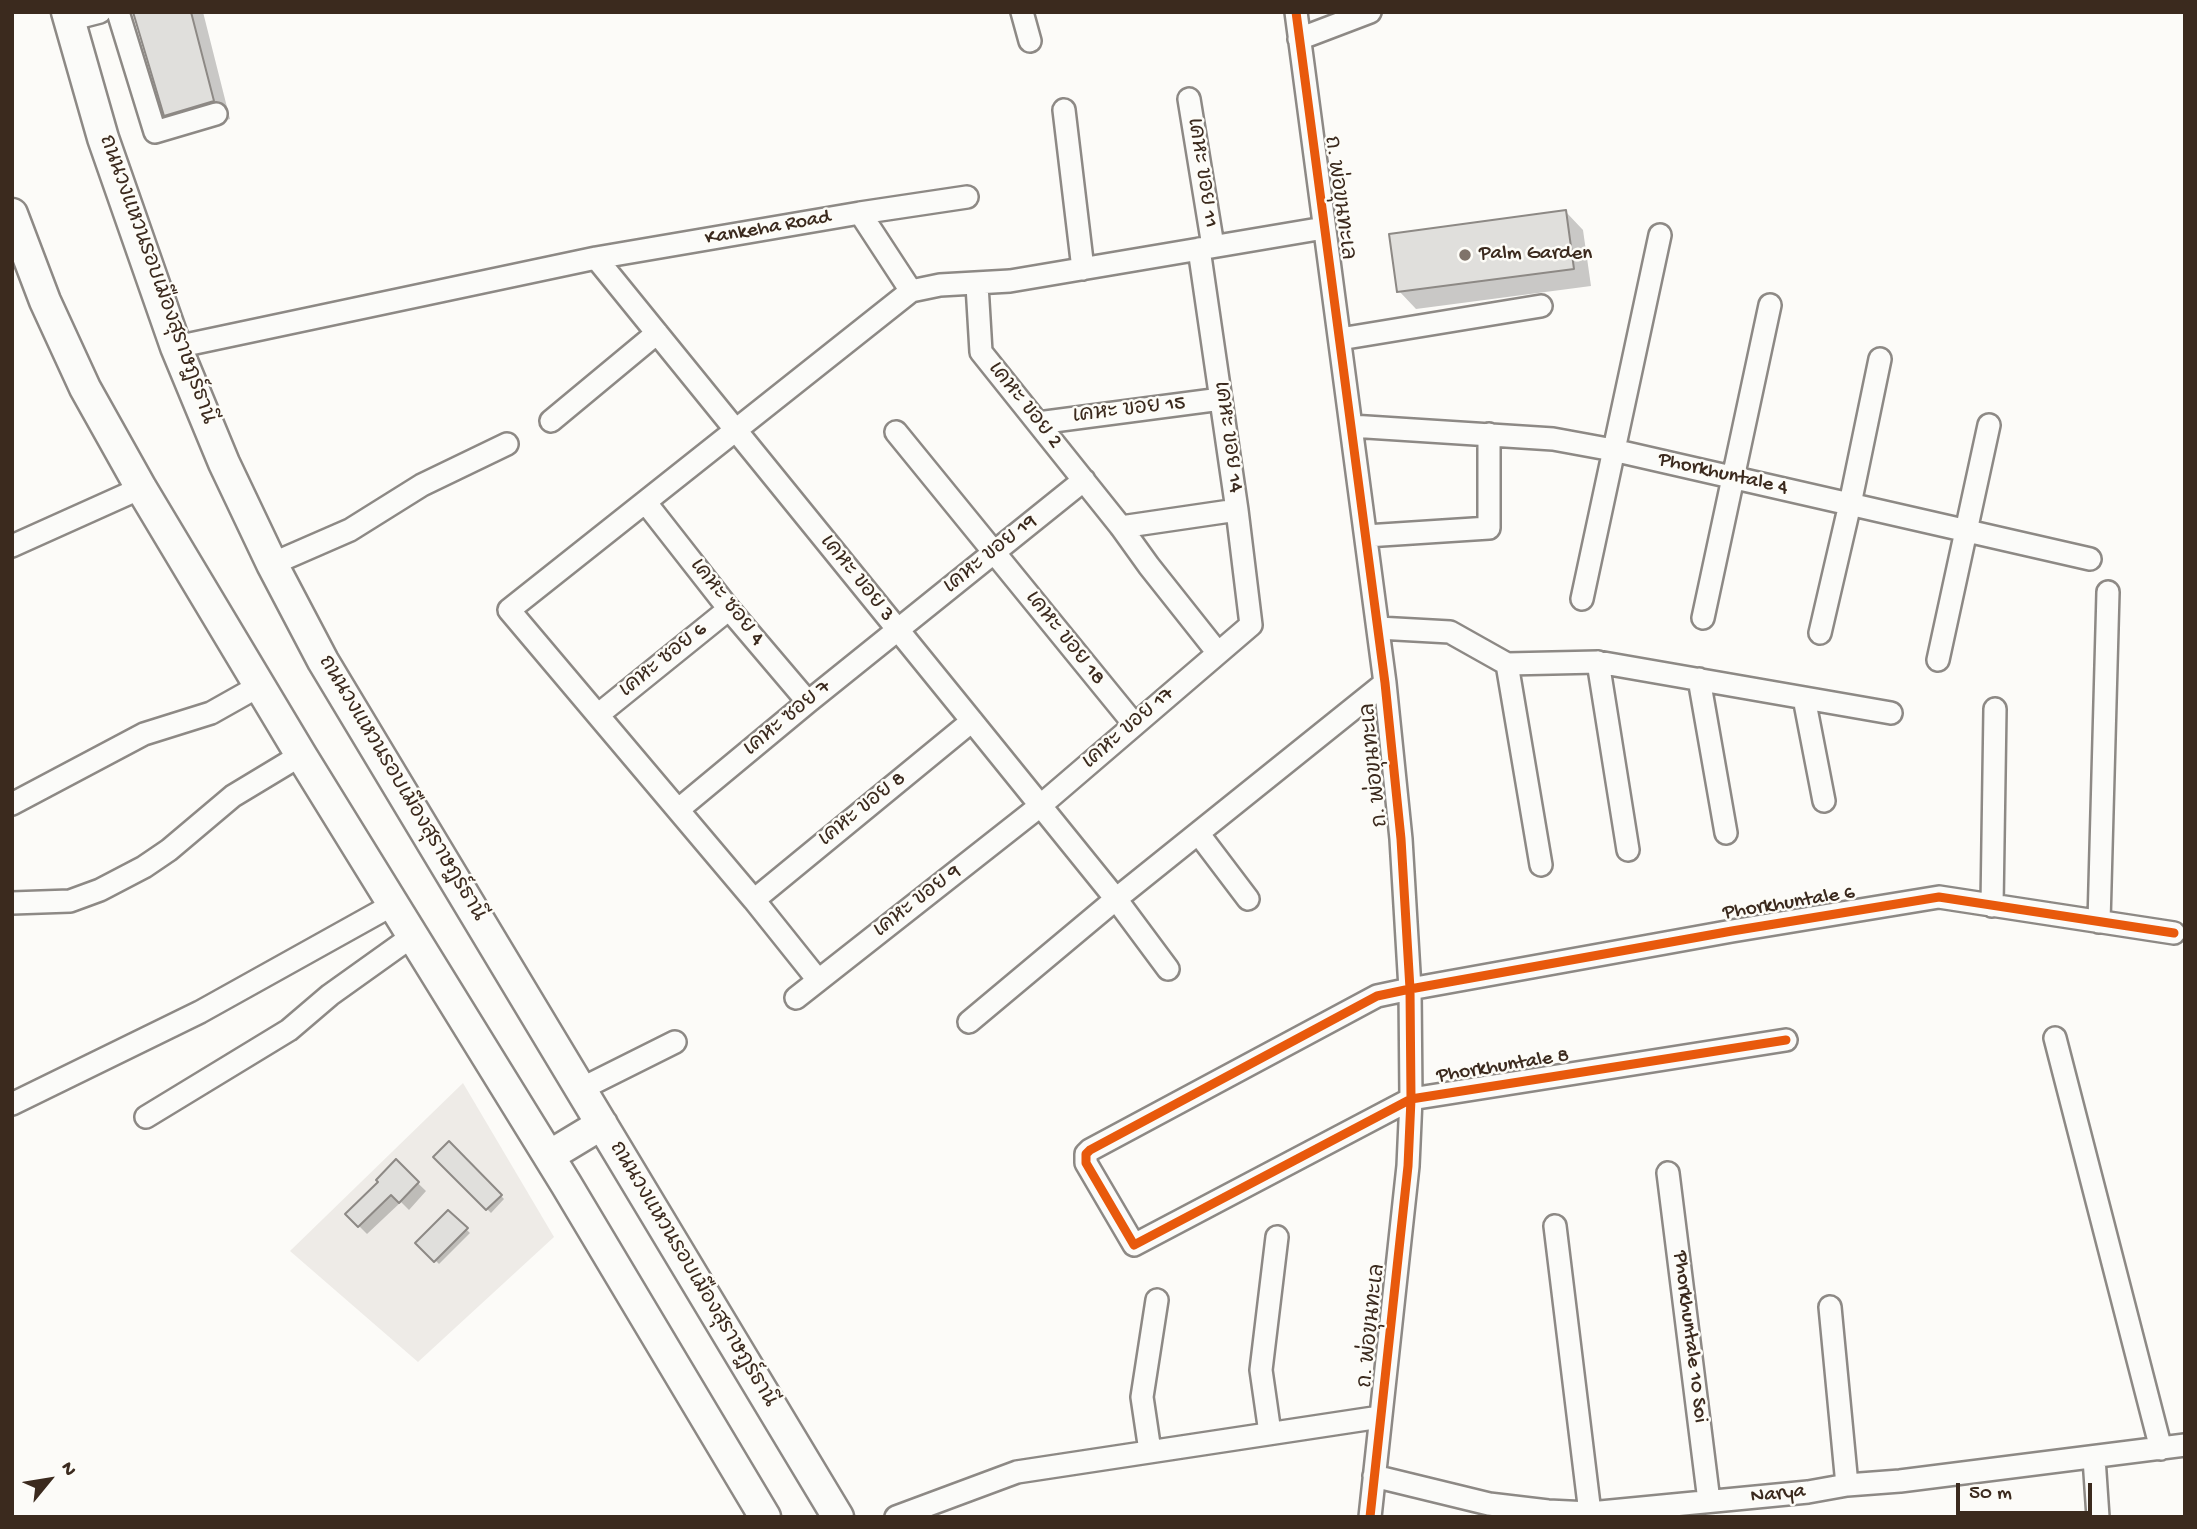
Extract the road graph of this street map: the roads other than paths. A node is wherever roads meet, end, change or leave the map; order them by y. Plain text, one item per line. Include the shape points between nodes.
1 (100, 12) edge
2 (118, 12) edge
3 (1022, 12) edge
4 (1296, 12) edge
5 (1370, 12) edge
6 (68, 16) edge
7 (1299, 39) junction
8 (1030, 41) dead end
9 (1189, 99) dead end
10 (1064, 110) dead end
11 (216, 114) dead end
12 (967, 197) dead end
13 (860, 213) junction
14 (12, 214) edge
15 (1324, 228) junction
16 (1660, 235) dead end
17 (1206, 247) junction
18 (596, 258) junction
19 (1083, 269) junction
20 (978, 285) junction
21 (911, 291) junction
22 (1770, 305) dead end
23 (1541, 306) dead end
24 (657, 333) junction
25 (1340, 339) junction
26 (176, 347) junction
27 (1880, 359) dead end
28 (1221, 399) junction
29 (551, 421) dead end
30 (1038, 423) junction
31 (1989, 425) dead end
32 (1351, 426) junction
33 (736, 431) junction
34 (896, 432) dead end
35 (1489, 434) junction
36 (507, 444) dead end
37 (1613, 450) junction
38 (1732, 477) junction
39 (1084, 481) junction
40 (141, 488) junction
41 (646, 503) junction
42 (1850, 504) junction
43 (1237, 510) junction
44 (1121, 527) junction
45 (1968, 531) junction
46 (1366, 536) junction
47 (12, 546) edge
48 (994, 553) junction
49 (2090, 559) dead end
50 (272, 564) junction
51 (2108, 592) dead end
52 (1582, 599) dead end
53 (729, 608) junction
54 (1703, 618) dead end
55 (1251, 625) joint
56 (1378, 628) junction
57 (897, 630) junction
58 (1820, 632) dead end
59 (1218, 653) junction
60 (1938, 660) dead end
61 (1598, 662) junction
62 (1507, 664) junction
63 (1699, 679) junction
64 (1385, 683) junction
65 (259, 686) junction
66 (1804, 698) junction
67 (808, 702) junction
68 (1995, 709) dead end
69 (1891, 713) dead end
70 (599, 714) junction
71 (972, 721) junction
72 (1134, 724) junction
73 (301, 754) junction
74 (1824, 800) dead end
75 (12, 804) edge
76 (1040, 806) junction
77 (679, 809) junction
78 (1198, 833) junction
79 (1726, 833) dead end
80 (1628, 850) dead end
81 (1541, 865) dead end
82 (1116, 899) junction
83 (1248, 899) dead end
84 (754, 900) junction
85 (12, 903) edge
86 (394, 904) junction
87 (1992, 906) junction
88 (2099, 922) junction
89 (2174, 933) dead end
90 (414, 936) junction
91 (1168, 969) dead end
92 (818, 980) junction
93 (1410, 989) junction
94 (796, 998) dead end
95 (969, 1022) dead end
96 (2055, 1038) dead end
97 (1786, 1040) dead end
98 (675, 1042) dead end
99 (581, 1089) junction
100 (1411, 1099) junction
101 (12, 1104) edge
102 (146, 1117) dead end
103 (601, 1124) junction
104 (549, 1156) junction
105 (1668, 1173) dead end
106 (1555, 1226) dead end
107 (1276, 1237) dead end
108 (1134, 1245) joint
109 (1157, 1300) dead end
110 (1830, 1307) dead end
111 (1380, 1417) junction
112 (1270, 1433) junction
113 (2185, 1446) edge
114 (2161, 1449) junction
115 (1150, 1451) junction
116 (2094, 1458) junction
117 (1374, 1476) junction
118 (1847, 1485) junction
119 (1709, 1501) junction
120 (1590, 1513) junction
121 (1633, 1513) edge
122 (765, 1517) edge
123 (838, 1517) edge
124 (896, 1517) edge
125 (1370, 1517) edge
126 (2098, 1517) edge

1 - 6 street
2 - 11 street via 155,132
3 - 8 street
4 - 7 street, ถ. พ่อขุนทะเล
5 - 7 street
6 - 26 highway, ถนนวงแหวนรอบเมืองสุราษฎร์ธานี via 103,138
7 - 15 street, ถ. พ่อขุนทะเล
9 - 17 street, เคหะ ขอย 11
10 - 19 street
12 - 13 street
13 - 18 street, Kankeha Road
13 - 21 street, Kankeha Road
14 - 40 highway via 85,388
15 - 17 street
15 - 25 street, ถ. พ่อขุนทะเล
16 - 37 street
17 - 19 street
17 - 28 street, เคหะ ขอย 14
18 - 24 street, เคหะ ขอย 3
18 - 26 street, Kankeha Road
19 - 20 street
20 - 21 street
20 - 30 street, เคหะ ขอย 2 via 981,352
21 - 33 street
22 - 38 street
23 - 25 street
24 - 29 street
24 - 33 street, เคหะ ขอย 3
25 - 32 street, ถ. พ่อขุนทะเล
26 - 50 highway, ถนนวงแหวนรอบเมืองสุราษฎร์ธานี
27 - 42 street
28 - 30 street, เคหะ ขอย 15
28 - 43 street, เคหะ ขอย 14
30 - 39 street, เคหะ ขอย 2
31 - 45 street
32 - 35 street, Phorkhuntale 4
32 - 46 street, ถ. พ่อขุนทะเล
33 - 41 street
33 - 57 street, เคหะ ขอย 3
34 - 48 street, เคหะ ขอย 18
35 - 37 street, Phorkhuntale 4
35 - 46 street via 1489,528
36 - 50 street via 422,485 350,530
37 - 38 street, Phorkhuntale 4
37 - 52 street
38 - 42 street, Phorkhuntale 4
38 - 54 street
39 - 44 street
39 - 48 street, เคหะ ขอย 19
40 - 47 street
40 - 65 highway
41 - 53 street, เคหะ ซอย 4
41 - 70 street via 509,610
42 - 45 street, Phorkhuntale 4
42 - 58 street
43 - 44 street
43 - 55 street, เคหะ ขอย 14
44 - 59 street
45 - 49 street, Phorkhuntale 4
45 - 60 street
46 - 56 street, ถ. พ่อขุนทะเล
48 - 57 street, เคหะ ขอย 19
48 - 72 street, เคหะ ขอย 18
50 - 99 highway, ถนนวงแหวนรอบเมืองสุราษฎร์ธานี via 323,661
51 - 88 street
53 - 67 street, เคหะ ซอย 4
53 - 70 street, เคหะ ซอย 6
55 - 59 street, เคหะ ขอย 17
56 - 62 street via 1450,632
56 - 64 street, ถ. พ่อขุนทะเล
57 - 67 street, เคหะ ซอย 7
57 - 71 street, เคหะ ขอย 3
59 - 72 street, เคหะ ขอย 17
61 - 62 street
61 - 63 street
61 - 80 street
62 - 81 street
63 - 66 street
63 - 79 street
64 - 78 street
64 - 93 street, ถ. พ่อขุนทะเล
65 - 73 highway
65 - 75 street via 211,713 144,734
66 - 69 street
66 - 74 street
67 - 77 street, เคหะ ซอย 7
68 - 87 street
70 - 77 street
71 - 76 street, เคหะ ขอย 3
71 - 84 street, เคหะ ขอย 8
72 - 76 street, เคหะ ขอย 17
73 - 85 street via 233,796 144,867 100,890 70,901
73 - 86 highway
76 - 82 street, เคหะ ขอย 3
76 - 92 street, เคหะ ขอย 9
77 - 84 street
78 - 82 street
78 - 83 street
82 - 91 street, เคหะ ขอย 3
82 - 95 street
84 - 92 street
86 - 90 highway
86 - 101 street via 200,1012
87 - 88 street, Phorkhuntale 6
87 - 93 street, Phorkhuntale 6 via 1939,897
88 - 89 street, Phorkhuntale 6
90 - 102 street via 289,1030
90 - 104 highway
92 - 94 street, เคหะ ขอย 9
93 - 100 street, ถ. พ่อขุนทะเล
93 - 108 street, Phorkhuntale 6 via 1377,996 1090,1150 1086,1163
96 - 114 street
97 - 100 street, Phorkhuntale 8
98 - 99 street
99 - 103 highway, ถนนวงแหวนรอบเมืองสุราษฎร์ธานี
100 - 108 street, Phorkhuntale 8
100 - 111 street, ถ. พ่อขุนทะเล via 1408,1166
103 - 104 highway
103 - 123 highway, ถนนวงแหวนรอบเมืองสุราษฎร์ธานี
104 - 122 highway
105 - 119 street, Phorkhuntale 10 Soi
106 - 120 street
107 - 112 street via 1261,1370
109 - 115 street via 1142,1397
110 - 118 street
111 - 112 street
111 - 117 street, ถ. พ่อขุนทะเล
112 - 115 street
113 - 114 street, Narya
114 - 116 street, Narya
115 - 124 street via 1017,1472
116 - 118 street, Narya
116 - 126 street
117 - 120 street, Narya via 1489,1504
117 - 125 street, ถ. พ่อขุนทะเล
118 - 119 street, Narya
119 - 121 street, Narya
120 - 121 street, Narya

